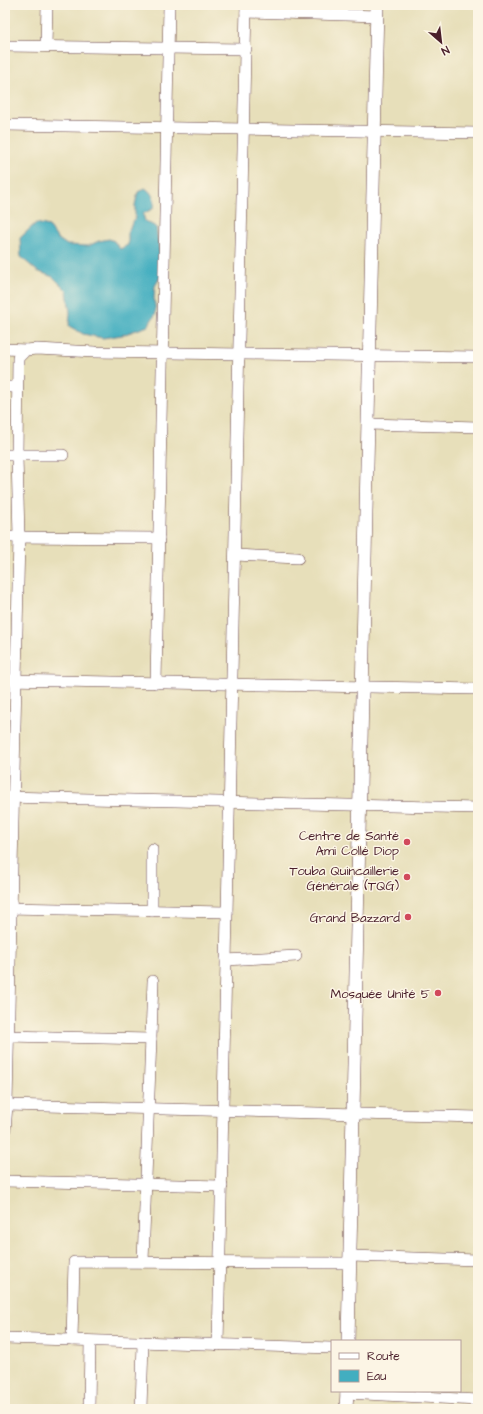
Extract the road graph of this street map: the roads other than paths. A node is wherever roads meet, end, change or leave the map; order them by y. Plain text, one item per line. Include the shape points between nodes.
1 (47, 5) edge
2 (169, 5) edge
3 (246, 8) edge
4 (377, 10) edge
5 (5, 46) edge
6 (46, 46) junction
7 (168, 48) junction
8 (246, 49) junction
9 (5, 125) edge
10 (167, 128) junction
11 (244, 129) junction
12 (375, 131) junction
13 (478, 133) edge
14 (5, 349) edge
15 (26, 350) junction
16 (163, 352) junction
17 (239, 354) junction
18 (370, 356) junction
19 (478, 357) edge
20 (5, 387) edge
21 (17, 387) junction
22 (368, 424) junction
23 (478, 427) edge
24 (5, 455) edge
25 (63, 455) dead end
26 (17, 456) junction
27 (5, 537) edge
28 (19, 537) junction
29 (159, 538) junction
30 (235, 555) junction
31 (298, 558) dead end
32 (10, 680) edge
33 (156, 683) junction
34 (232, 684) junction
35 (362, 687) junction
36 (478, 689) edge
37 (9, 797) edge
38 (230, 802) junction
39 (360, 805) junction
40 (478, 808) edge
41 (152, 849) dead end
42 (8, 908) edge
43 (152, 911) junction
44 (227, 912) junction
45 (296, 956) dead end
46 (226, 960) junction
47 (153, 980) dead end
48 (7, 1036) edge
49 (151, 1039) junction
50 (7, 1105) junction
51 (148, 1109) junction
52 (223, 1110) junction
53 (353, 1114) junction
54 (478, 1117) edge
55 (5, 1131) edge
56 (5, 1181) edge
57 (146, 1184) junction
58 (222, 1186) junction
59 (350, 1260) junction
60 (478, 1260) edge
61 (143, 1262) junction
62 (220, 1262) junction
63 (5, 1338) edge
64 (72, 1340) junction
65 (348, 1340) edge
66 (90, 1341) junction
67 (143, 1342) junction
68 (218, 1345) junction
69 (331, 1348) edge
70 (346, 1392) edge
71 (478, 1400) edge
72 (89, 1409) edge
73 (142, 1409) edge
74 (346, 1409) edge

1 - 6 street
2 - 7 street
3 - 4 street
3 - 8 street
4 - 12 street
5 - 6 street
6 - 7 street
7 - 8 street
7 - 10 street
8 - 11 street
9 - 10 street
10 - 11 street
10 - 16 street
11 - 12 street
11 - 17 street
12 - 13 street
12 - 18 street
14 - 15 street
15 - 16 street
15 - 21 street via 18,358
16 - 17 street
16 - 29 street
17 - 18 street
17 - 30 street
18 - 19 street
18 - 22 street
20 - 21 street
21 - 26 street
22 - 23 street
22 - 35 street
24 - 26 street
25 - 26 street
26 - 28 street
27 - 28 street
28 - 29 street
28 - 32 street
29 - 33 street
30 - 31 street
30 - 34 street
32 - 33 street
32 - 37 street
33 - 34 street
34 - 35 street
34 - 38 street
35 - 36 street
35 - 39 street
37 - 38 street
37 - 42 street
38 - 39 street
38 - 44 street
39 - 40 street
39 - 53 street
41 - 43 street
42 - 43 street
42 - 48 street
43 - 44 street
44 - 46 street
45 - 46 street
46 - 52 street
47 - 49 street
48 - 49 street
48 - 50 street
49 - 51 street
50 - 51 street
50 - 55 street
51 - 52 street
51 - 57 street
52 - 53 street
52 - 58 street
53 - 54 street
53 - 59 street
56 - 57 street
57 - 58 street
57 - 61 street
58 - 62 street
59 - 60 street
59 - 62 street
59 - 65 street
61 - 62 street
61 - 64 street via 74,1262
62 - 68 street
63 - 64 street
64 - 66 street
66 - 67 street
66 - 72 street
67 - 68 street
67 - 73 street
68 - 69 street
70 - 71 street
70 - 74 street

